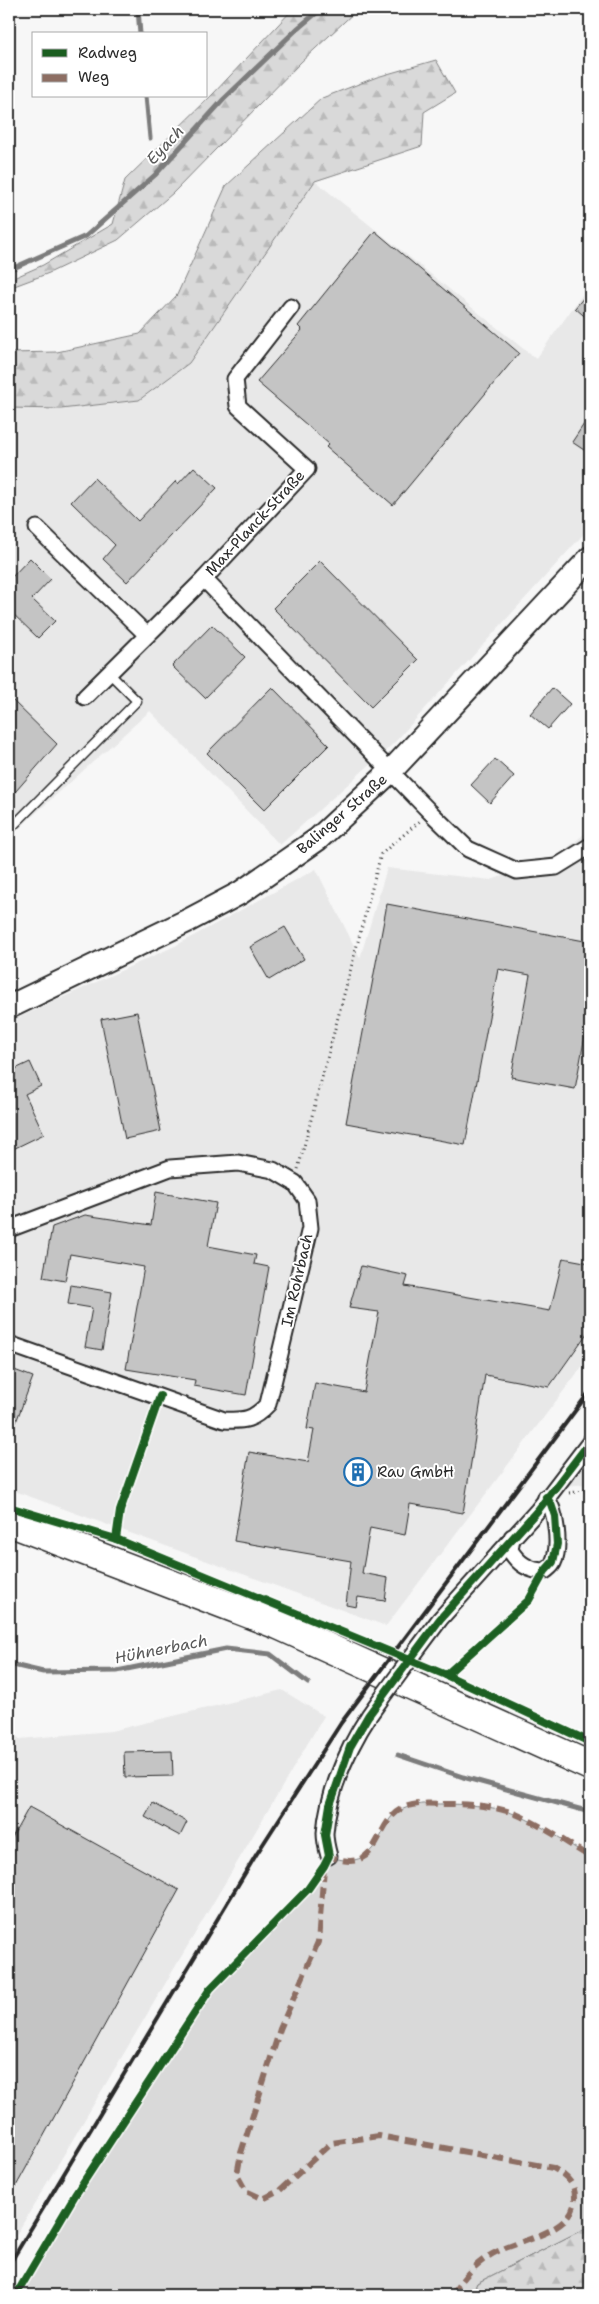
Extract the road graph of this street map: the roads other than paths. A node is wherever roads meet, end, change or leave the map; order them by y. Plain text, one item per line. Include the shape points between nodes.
1 (291, 307) dead end
2 (37, 528) dead end
3 (590, 558) edge
4 (204, 579) junction
5 (147, 635) junction
6 (109, 673) junction
7 (85, 697) dead end
8 (391, 771) junction
9 (9, 830) edge
10 (590, 848) edge
11 (9, 1007) edge
12 (9, 1229) edge
13 (9, 1344) edge
14 (590, 1442) edge
15 (546, 1497) junction
16 (9, 1522) edge
17 (9, 1536) edge
18 (41, 1536) junction
19 (512, 1537) junction
20 (590, 1766) edge
21 (329, 1856) dead end

1 - 4 street, Max-Planck-Straße via 235,379 238,406 307,469
2 - 5 street
3 - 8 main road, Balinger Straße
4 - 5 street, Max-Planck-Straße
4 - 8 street, Max-Planck-Straße
5 - 6 street, Max-Planck-Straße
6 - 7 street, Max-Planck-Straße
6 - 9 lane via 138,701
8 - 10 street, Max-Planck-Straße via 468,849 517,871 556,866
8 - 11 main road, Balinger Straße via 318,838 240,893
12 - 13 street, Im Rohrbach via 170,1168 238,1163 273,1170 295,1182 307,1200 310,1228 268,1404 258,1416 242,1421 224,1420
14 - 15 street
15 - 19 street
15 - 19 street via 555,1516 557,1544 554,1562 545,1571 522,1565 510,1550
16 - 18 highway
17 - 18 highway
18 - 20 highway via 278,1625
19 - 21 street, bridge via 416,1651 368,1716 350,1747 330,1806 325,1835

